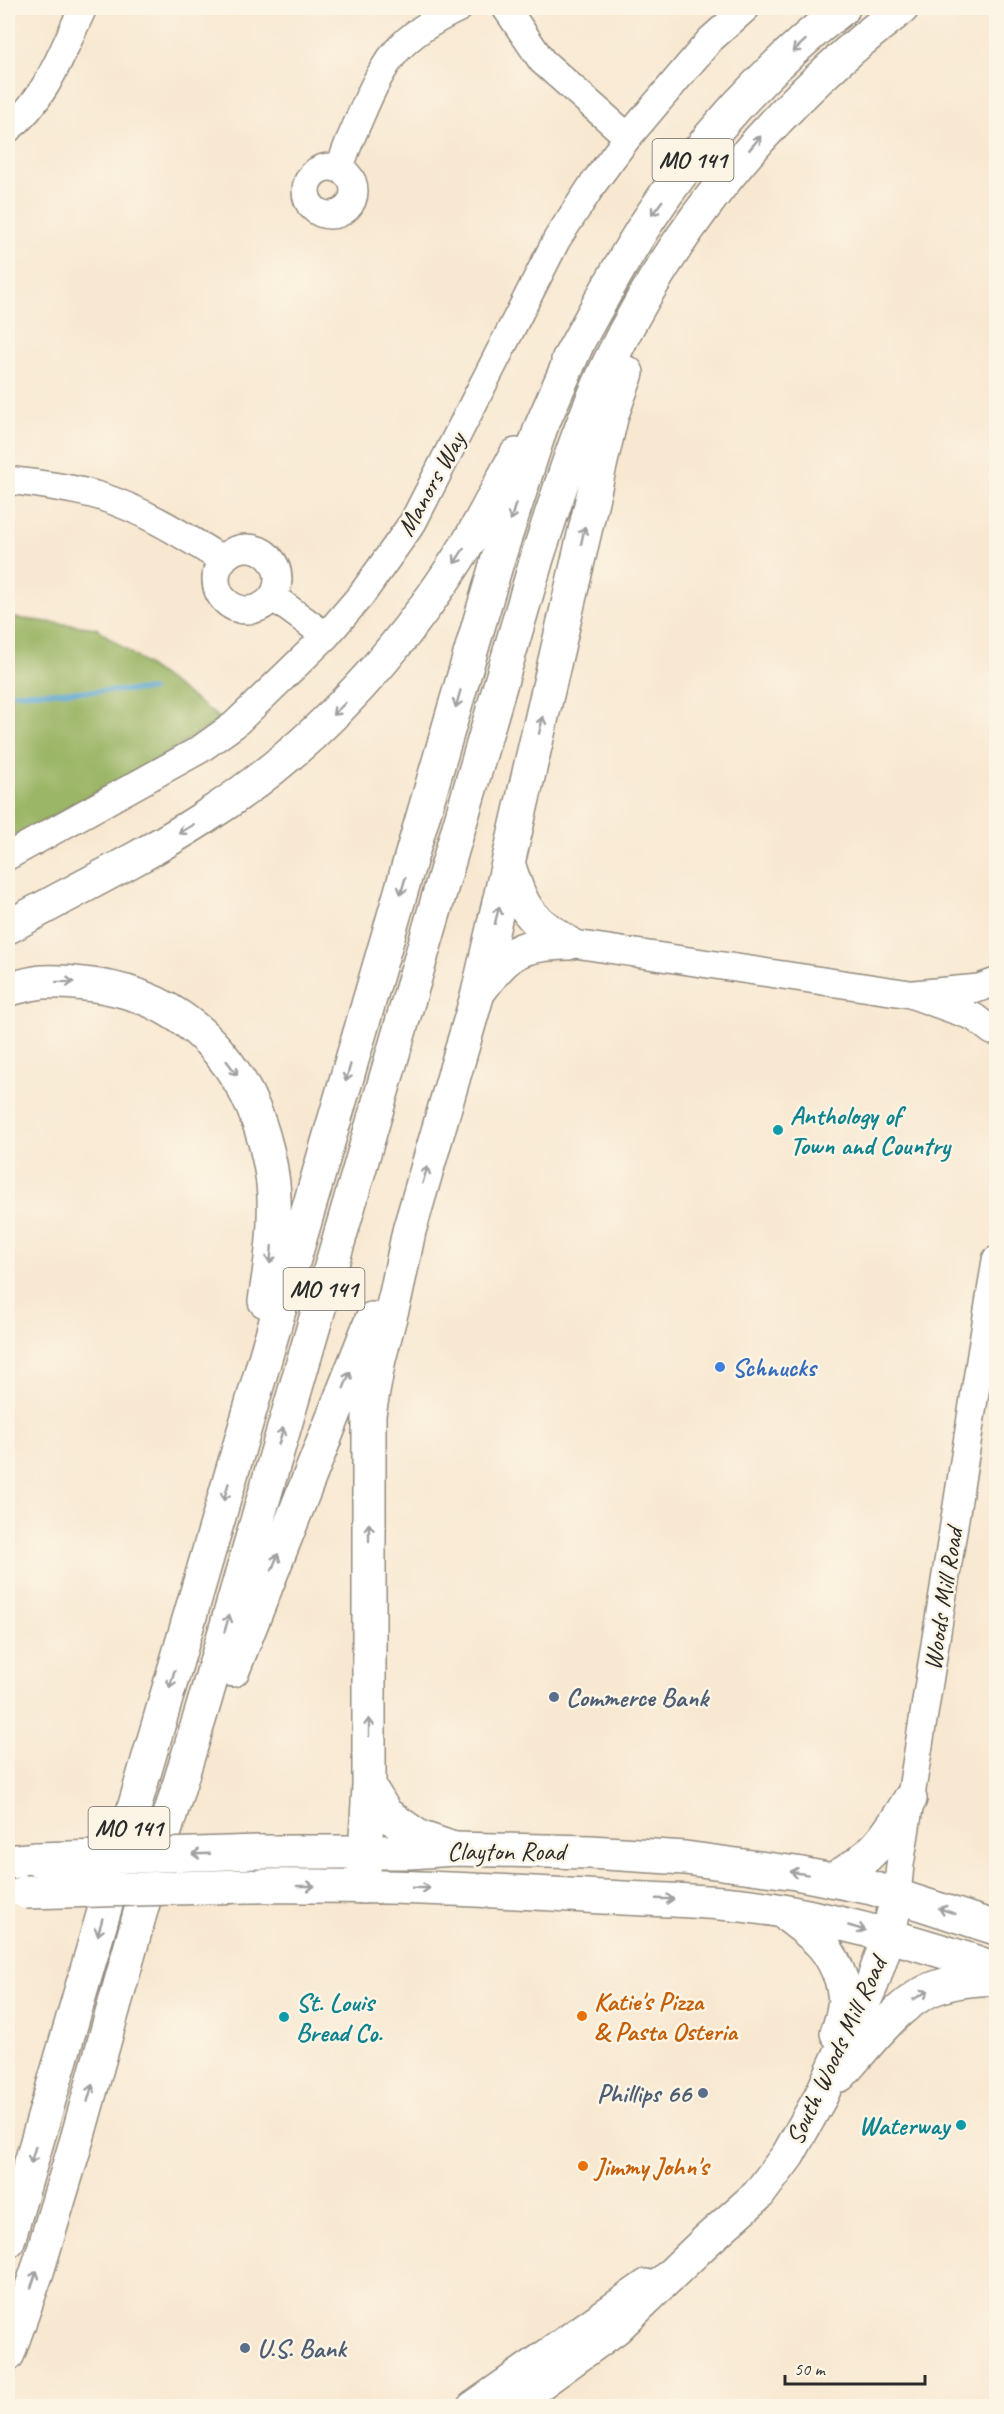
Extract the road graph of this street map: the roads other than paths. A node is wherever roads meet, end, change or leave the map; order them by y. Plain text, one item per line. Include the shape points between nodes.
1 (83, 8) edge
2 (459, 8) edge
3 (506, 8) edge
4 (746, 8) edge
5 (843, 8) edge
6 (902, 8) edge
7 (8, 129) edge
8 (628, 137) junction
9 (340, 169) dead end
10 (680, 240) junction
11 (579, 340) junction
12 (8, 480) edge
13 (223, 560) junction
14 (273, 597) junction
15 (326, 636) junction
16 (8, 856) edge
17 (509, 866) junction
18 (8, 927) edge
19 (568, 943) junction
20 (996, 982) edge
21 (8, 989) edge
22 (996, 991) edge
23 (478, 993) junction
24 (909, 994) junction
25 (994, 1035) edge
26 (409, 1231) junction
27 (996, 1260) edge
28 (248, 1416) junction
29 (369, 1786) junction
30 (910, 1799) junction
31 (454, 1849) junction
32 (364, 1851) junction
33 (22, 1860) edge
34 (831, 1880) junction
35 (363, 1887) junction
36 (17, 1893) edge
37 (897, 1895) junction
38 (141, 1910) junction
39 (780, 1911) junction
40 (996, 1928) edge
41 (888, 1937) junction
42 (960, 1957) junction
43 (996, 1969) edge
44 (996, 1978) edge
45 (846, 2041) junction
46 (821, 2096) junction
47 (8, 2241) edge
48 (706, 2241) junction
49 (8, 2354) edge
50 (471, 2406) edge
51 (509, 2406) edge

1 - 7 street via 45,90
2 - 9 street via 420,28 398,47 376,78
3 - 8 street via 542,61
4 - 8 street, Manors Way via 710,40
5 -> 11 main road, MO 141 via 782,61 689,164 636,239
10 -> 6 main road, MO 141 via 764,132 864,36
8 - 15 street, Manors Way via 557,239 413,522 362,594
17 -> 10 main road via 612,414
38 -> 10 main road, MO 141 via 560,488 611,359
11 -> 18 main road via 469,541 439,588 387,657 344,705 254,783 204,818
11 -> 28 main road, MO 141 via 541,427 497,562
12 - 13 street via 64,487 109,500 152,517
13 - 14 street via 243,549 264,554 276,567 278,581
13 - 14 street via 216,580 226,602 236,608 257,609
14 - 15 street
15 - 16 street, Manors Way via 234,725 199,750
17 - 19 main road via 521,903 532,917
23 -> 17 main road
19 - 23 main road via 537,943 518,950 499,964
19 - 24 street
20 - 24 street via 979,988
21 -> 28 main road via 43,982 75,982 117,988 150,999 200,1032 238,1076 255,1111 273,1185 270,1270
22 - 25 street via 990,1007
26 -> 23 main road
24 - 25 street via 974,1017
29 -> 26 main road via 369,1414
38 -> 26 main road
27 - 30 street, Woods Mill Road
28 -> 47 main road, MO 141
29 - 31 main road via 386,1814 419,1837
29 - 32 main road
30 - 34 main road via 874,1852
30 - 37 street, Woods Mill Road
31 - 32 main road, Clayton Road
34 -> 31 main road, Clayton Road via 685,1858
32 -> 33 main road, Clayton Road, bridge
32 - 35 main road
34 - 37 main road, Clayton Road
36 -> 35 main road, Clayton Road, bridge
35 -> 39 main road, Clayton Road via 688,1900
40 -> 37 main road, Clayton Road
37 - 41 main road, Woods Mill Road
49 -> 38 main road, MO 141 via 37,2272
39 -> 41 main road, Clayton Road
39 - 46 main road via 830,1951 843,1984 845,2005
41 - 42 main road, Clayton Road
41 - 45 main road, South Woods Mill Road
42 - 43 main road, Clayton Road
42 - 45 main road via 930,1951 909,1956 880,2003
46 -> 44 main road via 899,2011 921,1994 966,1980
45 - 46 main road, South Woods Mill Road
46 - 48 main road, South Woods Mill Road via 788,2156 758,2195
48 - 50 street, South Woods Mill Road
48 - 51 main road, South Woods Mill Road via 616,2328

